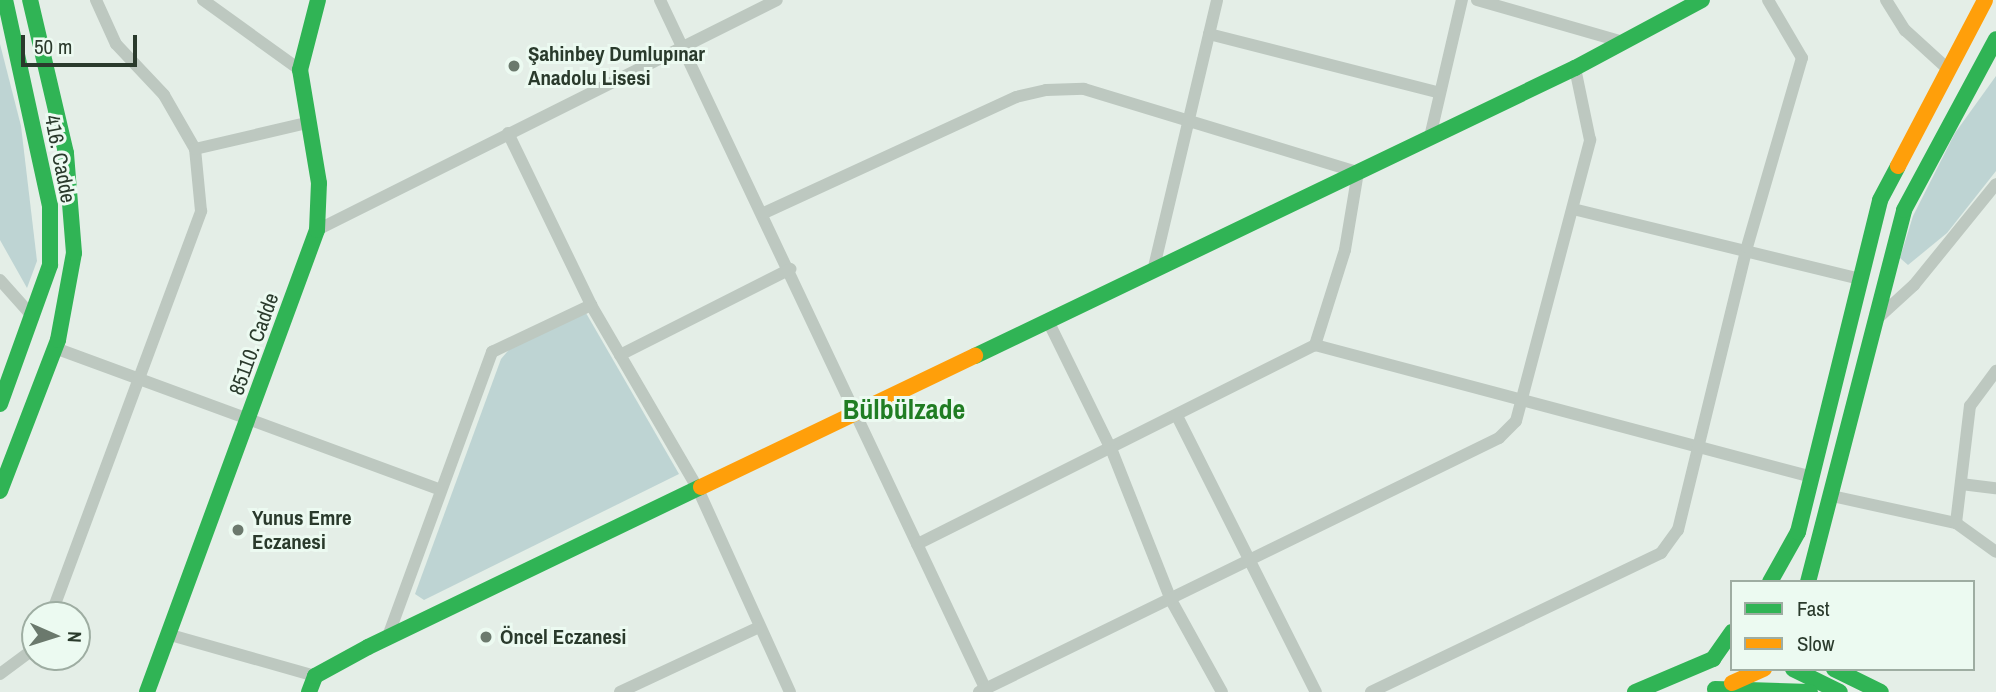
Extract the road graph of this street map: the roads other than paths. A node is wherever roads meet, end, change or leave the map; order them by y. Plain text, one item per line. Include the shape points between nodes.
1 (5, 0) edge
2 (30, 0) edge
3 (96, 0) edge
4 (203, 0) edge
5 (318, 0) edge
6 (660, 0) edge
7 (776, 0) edge
8 (1217, 0) edge
9 (1462, 0) edge
10 (1477, 0) edge
11 (1702, 0) edge
12 (1769, 0) edge
13 (1886, 0) edge
14 (1985, 0) edge
15 (1209, 34) junction
16 (1996, 39) edge
17 (1623, 42) junction
18 (681, 45) junction
19 (1575, 68) junction
20 (300, 70) junction
21 (1949, 70) junction
22 (1440, 93) junction
23 (307, 123) junction
24 (1186, 123) junction
25 (508, 133) junction
26 (1430, 137) junction
27 (195, 149) junction
28 (1357, 172) junction
29 (1996, 184) edge
30 (1573, 209) junction
31 (764, 213) junction
32 (317, 230) junction
33 (1747, 247) junction
34 (1154, 267) junction
35 (790, 269) junction
36 (1860, 279) junction
37 (0, 280) edge
38 (591, 305) junction
39 (1880, 316) junction
40 (33, 317) junction
41 (1049, 323) junction
42 (1315, 345) junction
43 (55, 348) junction
44 (620, 355) junction
45 (1996, 371) edge
46 (137, 379) junction
47 (0, 404) edge
48 (1523, 404) junction
49 (855, 412) junction
50 (1177, 416) junction
51 (247, 424) junction
52 (1112, 451) junction
53 (1699, 452) junction
54 (1812, 477) junction
55 (1961, 484) junction
56 (697, 487) junction
57 (1996, 488) edge
58 (0, 491) edge
59 (441, 491) junction
60 (1832, 496) junction
61 (1956, 523) junction
62 (1798, 532) junction
63 (917, 544) junction
64 (1996, 552) edge
65 (1816, 558) junction
66 (1247, 563) junction
67 (1771, 580) edge
68 (1785, 580) edge
69 (1809, 580) edge
70 (1818, 580) edge
71 (1171, 600) junction
72 (56, 601) edge
73 (757, 628) junction
74 (167, 634) junction
75 (1730, 635) edge
76 (387, 639) junction
77 (1730, 652) edge
78 (21, 658) edge
79 (1713, 659) junction
80 (1759, 671) edge
81 (1797, 671) edge
82 (1838, 671) edge
83 (1856, 671) edge
84 (0, 674) edge
85 (315, 676) junction
86 (1380, 690) edge
87 (1710, 690) edge
88 (984, 691) edge
89 (1879, 691) edge
90 (147, 692) edge
91 (309, 692) edge
92 (620, 692) edge
93 (790, 692) edge
94 (1222, 692) edge
95 (1316, 692) edge
96 (1635, 692) edge
97 (1810, 692) edge
98 (1840, 692) edge

1 - 40 main road, 416. Cadde via 50,206 50,265
2 - 43 main road via 75,212 72,277
3 - 27 street via 116,44 164,95
4 - 20 street
5 - 20 main road, 85110. Cadde
6 - 18 street
7 - 18 street
8 - 15 street
9 - 22 street
10 - 17 street
11 - 17 main road
12 - 33 street via 1802,58
13 - 21 street via 1905,30
14 - 21 main road
15 - 22 street
15 - 24 street
16 - 39 main road via 1922,167 1904,210
17 - 19 main road
18 - 25 street
18 - 31 street
19 - 26 main road
19 - 30 street via 1590,140
20 - 23 main road, 85110. Cadde
21 - 36 main road via 1880,200
22 - 26 street
23 - 27 street
23 - 32 main road, 85110. Cadde via 319,183
24 - 28 street
24 - 31 street via 1084,89 1016,97
24 - 34 street
25 - 32 street
25 - 38 street
26 - 28 main road
27 - 46 street via 201,211
28 - 34 main road
28 - 42 street via 1345,250
29 - 39 street via 1914,285
30 - 33 street
30 - 48 street
31 - 35 street
32 - 51 main road, 85110. Cadde
33 - 36 street
33 - 53 street
34 - 41 main road
35 - 44 street
35 - 49 street
36 - 54 main road
37 - 40 street
38 - 44 street
38 - 59 street via 492,352
39 - 60 main road
40 - 47 main road, 416. Cadde
41 - 49 main road
41 - 52 street
42 - 48 street
42 - 50 street
43 - 46 street
43 - 58 main road
44 - 56 street
45 - 55 street via 1970,406
46 - 51 street
46 - 72 street
48 - 53 street
48 - 66 street via 1500,438
49 - 56 main road
49 - 63 street
50 - 52 street
50 - 66 street
51 - 59 street
51 - 74 main road, 85110. Cadde
52 - 63 street
52 - 71 street
53 - 54 street
53 - 86 street via 1678,530 1661,553
54 - 62 main road
55 - 57 street
55 - 61 street
56 - 73 street
56 - 76 main road
59 - 76 street
60 - 61 street
60 - 65 main road
61 - 64 street
62 - 67 main road
62 - 68 main road
63 - 88 street
65 - 69 main road
65 - 70 main road
66 - 71 street
66 - 95 street
71 - 88 street
71 - 94 street
73 - 92 street
73 - 93 street
74 - 85 street
74 - 90 main road, 85110. Cadde
75 - 79 main road
76 - 85 main road
77 - 79 main road
78 - 84 street
79 - 96 main road
80 - 87 main road
81 - 98 main road
82 - 89 main road
83 - 89 main road
85 - 91 main road
87 - 97 main road

